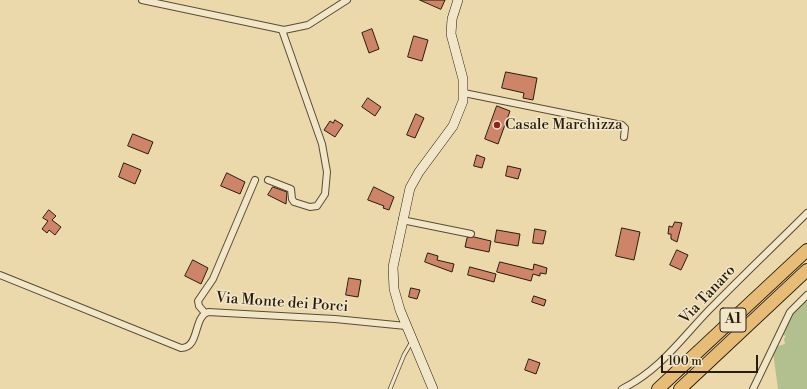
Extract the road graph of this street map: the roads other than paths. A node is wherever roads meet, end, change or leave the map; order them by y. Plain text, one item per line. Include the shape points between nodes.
1 (142, 0) edge
2 (347, 0) edge
3 (458, 0) edge
4 (282, 30) junction
5 (464, 93) junction
6 (624, 137) dead end
7 (255, 180) dead end
8 (268, 180) dead end
9 (807, 213) edge
10 (402, 220) junction
11 (471, 234) dead end
12 (807, 250) edge
13 (807, 270) edge
14 (0, 275) edge
15 (807, 295) edge
16 (205, 313) junction
17 (406, 326) junction
18 (414, 340) junction
19 (390, 389) edge
20 (433, 389) edge
21 (622, 389) edge
22 (658, 389) edge
23 (680, 389) edge
24 (753, 389) edge

1 - 4 street
2 - 4 street via 305,26
3 - 5 street via 452,19 451,34
4 - 8 street via 322,144 326,186 317,206 310,207 294,202 291,189
5 - 6 street via 622,124 625,128
5 - 10 street via 455,122 413,181
7 - 16 street via 213,278 198,300 198,305
9 - 21 street, Via Tanaro via 709,310 651,372
10 - 11 street
10 - 17 street via 394,256 393,278
12 - 22 highway, A1
13 - 23 highway, A1
14 - 16 street, Via Monte dei Porci via 181,348 191,344
15 - 24 street via 790,312 780,329
16 - 17 street, Via Monte dei Porci via 336,319
17 - 18 street
18 - 19 lane via 405,352
18 - 20 street

